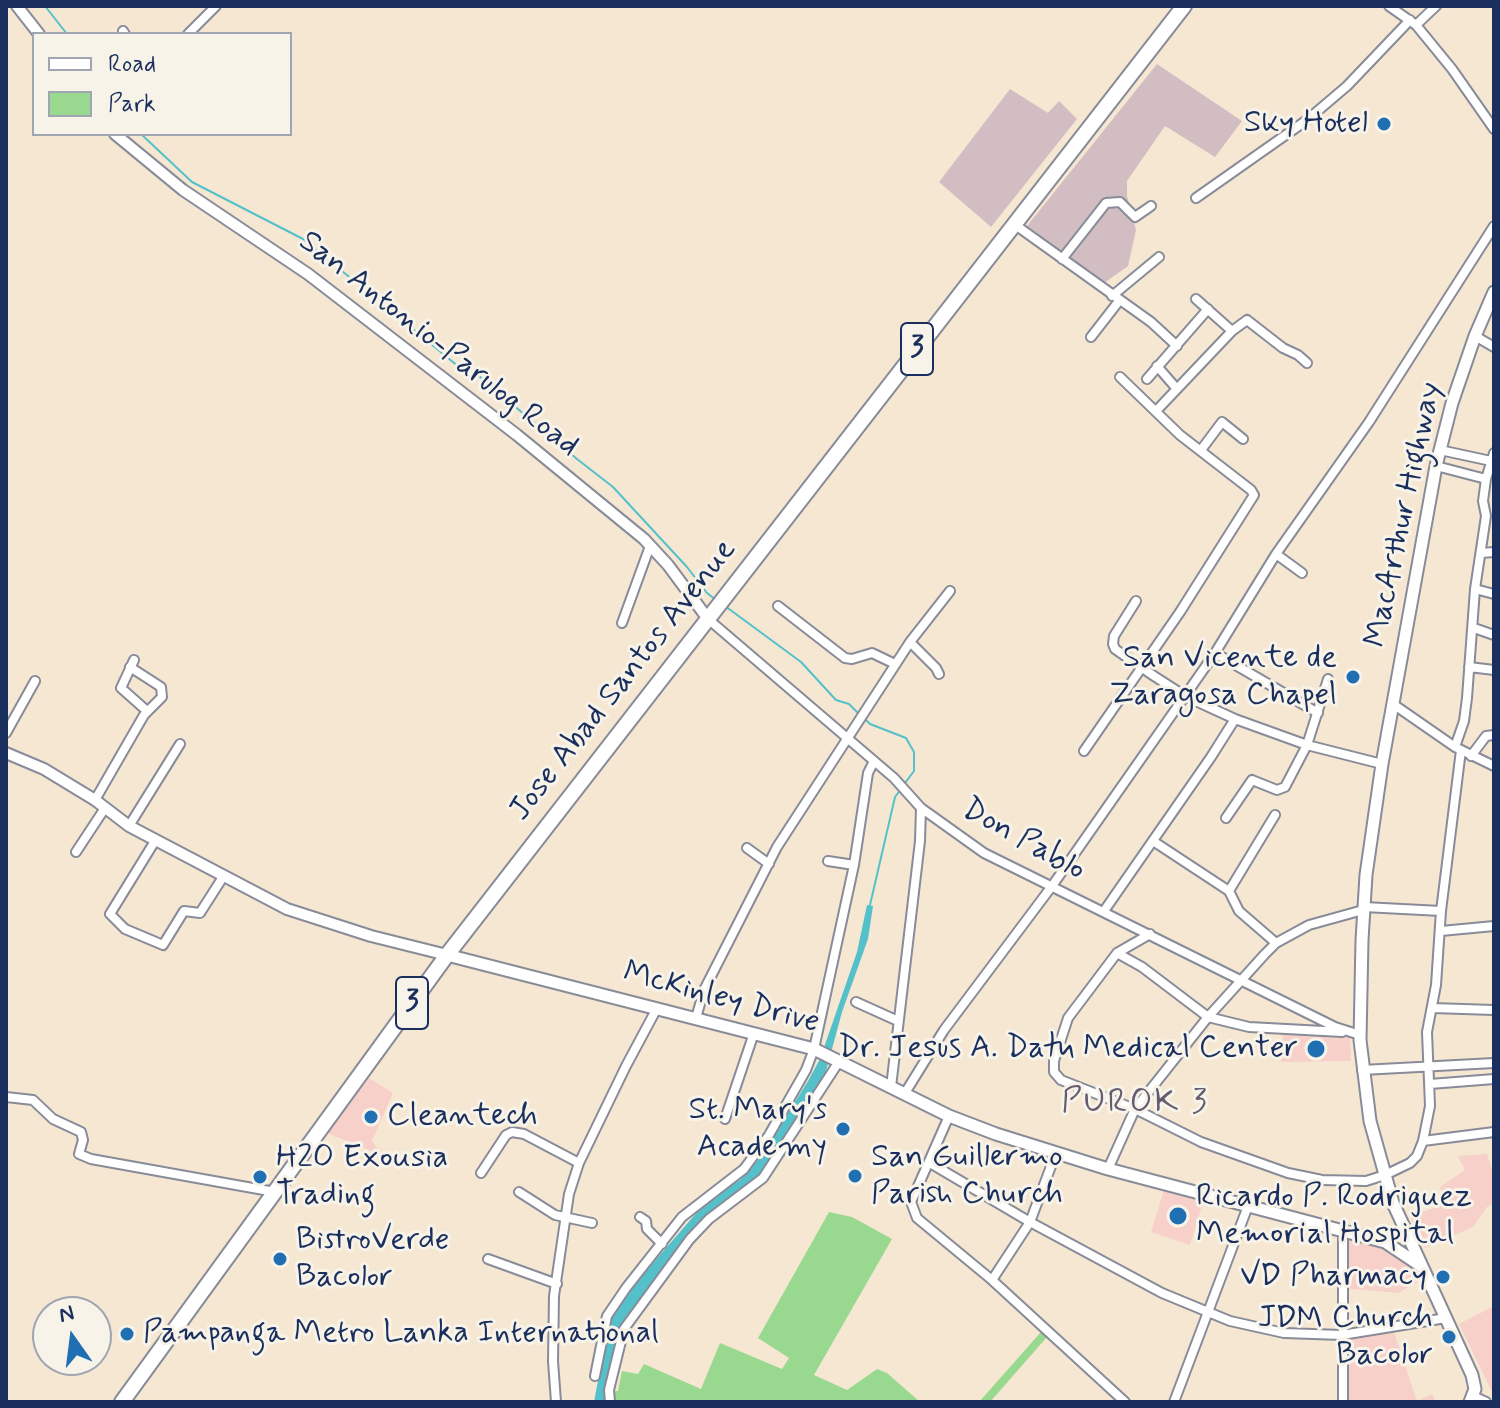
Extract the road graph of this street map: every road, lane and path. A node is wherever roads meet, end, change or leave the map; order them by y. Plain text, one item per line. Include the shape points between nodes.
1 (17, 6) edge
2 (216, 6) edge
3 (1184, 6) edge
4 (1389, 6) edge
5 (1436, 6) edge
6 (1413, 23) junction
7 (37, 32) edge
8 (190, 32) edge
9 (1494, 129) edge
10 (117, 136) edge
11 (1196, 198) dead end
12 (1151, 206) dead end
13 (1014, 224) junction
14 (1494, 226) edge
15 (1159, 257) dead end
16 (1062, 259) junction
17 (1494, 292) edge
18 (1115, 298) junction
19 (1196, 299) dead end
20 (1208, 309) junction
21 (1232, 331) junction
22 (1475, 336) junction
23 (1091, 337) dead end
24 (1177, 346) junction
25 (1494, 347) edge
26 (1307, 363) dead end
27 (1157, 366) junction
28 (1120, 377) dead end
29 (1147, 379) dead end
30 (1177, 389) junction
31 (1157, 410) junction
32 (1243, 439) dead end
33 (1201, 450) junction
34 (1440, 450) junction
35 (1493, 457) edge
36 (1436, 466) junction
37 (1484, 483) junction
38 (1494, 492) edge
39 (650, 546) junction
40 (1494, 552) edge
41 (1481, 553) junction
42 (1276, 554) junction
43 (1302, 573) dead end
44 (1475, 589) junction
45 (950, 591) dead end
46 (1494, 594) edge
47 (1136, 601) dead end
48 (778, 606) dead end
49 (714, 610) junction
50 (622, 623) dead end
51 (1474, 628) junction
52 (1494, 635) edge
53 (910, 642) junction
54 (1215, 653) junction
55 (895, 664) junction
56 (1469, 667) junction
57 (1142, 668) junction
58 (1494, 670) edge
59 (939, 674) dead end
60 (1328, 679) dead end
61 (35, 681) dead end
62 (1185, 696) junction
63 (1393, 704) junction
64 (147, 711) junction
65 (1318, 713) junction
66 (1235, 719) junction
67 (6, 733) edge
68 (1494, 735) edge
69 (847, 739) junction
70 (180, 744) dead end
71 (1307, 745) junction
72 (1458, 749) junction
73 (1084, 751) dead end
74 (6, 753) edge
75 (1471, 756) junction
76 (874, 761) junction
77 (1382, 764) junction
78 (1494, 766) edge
79 (95, 800) junction
80 (105, 808) junction
81 (921, 808) junction
82 (1275, 815) dead end
83 (1226, 818) dead end
84 (129, 826) junction
85 (155, 841) junction
86 (1153, 841) junction
87 (747, 848) dead end
88 (76, 852) dead end
89 (828, 861) dead end
90 (769, 864) junction
91 (854, 865) junction
92 (223, 877) junction
93 (1052, 886) junction
94 (1229, 891) junction
95 (1363, 909) junction
96 (1104, 911) junction
97 (1441, 911) junction
98 (1494, 926) edge
99 (1441, 931) junction
100 (1150, 934) junction
101 (1276, 943) junction
102 (1117, 953) junction
103 (447, 955) junction
104 (1241, 981) junction
105 (856, 1002) dead end
106 (1432, 1008) junction
107 (656, 1010) junction
108 (1494, 1010) edge
109 (1208, 1017) junction
110 (696, 1018) junction
111 (898, 1021) junction
112 (1346, 1032) junction
113 (754, 1033) junction
114 (1360, 1035) junction
115 (816, 1050) junction
116 (836, 1058) junction
117 (1494, 1063) edge
118 (1427, 1067) junction
119 (1362, 1070) junction
120 (1494, 1079) edge
121 (1430, 1084) junction
122 (891, 1087) junction
123 (905, 1093) junction
124 (6, 1097) edge
125 (1135, 1109) junction
126 (949, 1116) junction
127 (725, 1119) dead end
128 (1494, 1132) edge
129 (1423, 1141) junction
130 (1056, 1153) junction
131 (579, 1163) junction
132 (930, 1163) junction
133 (1108, 1169) junction
134 (481, 1173) dead end
135 (1385, 1175) junction
136 (275, 1192) junction
137 (519, 1192) dead end
138 (1248, 1206) junction
139 (640, 1217) dead end
140 (566, 1218) junction
141 (1400, 1219) junction
142 (1030, 1222) junction
143 (592, 1223) dead end
144 (1343, 1232) junction
145 (1385, 1242) junction
146 (662, 1244) junction
147 (488, 1259) dead end
148 (1421, 1266) junction
149 (992, 1280) junction
150 (557, 1284) junction
151 (1207, 1312) junction
152 (1446, 1318) junction
153 (1342, 1335) junction
154 (595, 1376) dead end
155 (1472, 1399) edge
156 (122, 1402) edge
157 (556, 1402) edge
158 (610, 1402) edge
159 (1125, 1402) edge
160 (1174, 1402) edge
161 (1343, 1402) edge
162 (1486, 1402) edge

1 - 7 street
2 - 8 street
3 - 13 highway, Jose Abad Santos Avenue / 3
4 - 6 street
5 - 6 street
6 - 9 street
6 - 11 street via 1307,120
10 - 39 street, San Antonio-Parulog Road via 183,190 308,274 517,435
12 - 16 street via 1135,217 1120,202 1106,203
13 - 16 street
13 - 49 highway, Jose Abad Santos Avenue / 3
14 - 42 street via 1390,390
15 - 18 street
16 - 18 street
17 - 22 main road, MacArthur Highway
18 - 23 street
18 - 24 street
19 - 20 street
20 - 21 street
20 - 24 street
21 - 26 street via 1251,320
21 - 30 street
22 - 25 street
22 - 34 main road, MacArthur Highway
24 - 27 street
27 - 29 street
27 - 30 street
28 - 31 street
30 - 31 street
31 - 33 street
32 - 33 street via 1222,422
33 - 57 street via 1254,495
34 - 35 street
34 - 36 main road, MacArthur Highway
35 - 37 street
36 - 37 street
36 - 63 main road, MacArthur Highway
37 - 38 street
37 - 41 street
39 - 49 street, San Antonio-Parulog Road
39 - 50 street
40 - 41 street
41 - 44 street
42 - 43 street
42 - 54 street
44 - 46 street
44 - 51 street
45 - 53 street
47 - 57 street via 1113,640 1115,649
48 - 55 street via 845,658 872,653
49 - 69 street, Don Pablo
49 - 103 highway, Jose Abad Santos Avenue / 3
51 - 52 street
51 - 56 street
53 - 55 street
53 - 59 street
54 - 62 street
54 - 65 street
55 - 69 street
56 - 58 street
56 - 72 street
57 - 62 street
57 - 73 street
60 - 65 street
61 - 67 street
62 - 66 street
62 - 93 street
63 - 72 street
63 - 77 main road, MacArthur Highway
64 - 64 street via 159,702 163,690 132,663 121,688
64 - 79 street
65 - 71 street
66 - 71 street
66 - 86 street
68 - 75 street via 1486,736
69 - 76 street, Don Pablo
69 - 90 street
70 - 84 street
71 - 77 street
71 - 83 street via 1285,787 1277,790 1252,780
72 - 75 street
72 - 97 street
74 - 79 street
75 - 78 street
76 - 81 street, Don Pablo
76 - 91 street
77 - 95 main road, MacArthur Highway
79 - 80 street
80 - 84 street
80 - 88 street
81 - 93 street, Don Pablo via 984,853
81 - 111 street
82 - 94 street
84 - 85 street
85 - 92 street
85 - 92 street via 110,914 125,929 163,945 184,911 199,914
86 - 94 street
86 - 96 street
87 - 90 street
89 - 91 street
90 - 110 street via 704,990
91 - 115 street
92 - 103 street via 299,914
93 - 96 street, Don Pablo
93 - 123 street via 944,1030
94 - 101 street via 1239,911
95 - 97 street
95 - 101 street via 1317,922
95 - 114 main road, MacArthur Highway
96 - 100 street, Don Pablo
97 - 99 street
98 - 99 street
99 - 106 street
100 - 102 street
100 - 104 street, Don Pablo
101 - 104 street
102 - 109 street
102 - 125 street via 1068,1018 1054,1072 1061,1080
103 - 107 main road, McKinley Drive
103 - 136 highway, Jose Abad Santos Avenue / 3
104 - 109 street
104 - 112 street, Don Pablo
105 - 111 street
106 - 108 street
106 - 118 street
107 - 110 main road, McKinley Drive
107 - 131 street
109 - 112 street via 1249,1027
109 - 125 street
110 - 113 main road, McKinley Drive
111 - 122 street
112 - 114 street, Don Pablo
113 - 115 main road, McKinley Drive
113 - 127 street
114 - 119 main road, MacArthur Highway
115 - 116 main road, McKinley Drive
115 - 146 street via 751,1160 682,1217
116 - 122 main road, McKinley Drive
116 - 158 street via 763,1178 690,1239 624,1329
117 - 118 street
118 - 119 street
118 - 121 street
119 - 135 main road, MacArthur Highway
120 - 121 street
121 - 129 street
122 - 123 main road, McKinley Drive
123 - 126 main road, McKinley Drive
124 - 136 street via 33,1100 53,1119 81,1132 79,1154 91,1159
125 - 133 street
125 - 135 street via 1201,1142 1288,1173 1345,1182
126 - 130 main road, McKinley Drive
126 - 132 street
128 - 129 street
129 - 135 street via 1415,1160
130 - 133 main road, McKinley Drive
130 - 142 street
131 - 134 street via 512,1132
131 - 140 street
132 - 142 street
132 - 149 street via 911,1202 917,1218
133 - 138 main road, McKinley Drive
135 - 141 main road, MacArthur Highway
136 - 156 highway, Jose Abad Santos Avenue / 3
137 - 140 street
138 - 144 main road, McKinley Drive
138 - 151 street
139 - 146 street
140 - 143 street
140 - 150 street
141 - 145 main road via 1396,1233
141 - 148 main road, MacArthur Highway
142 - 149 street
142 - 151 street
144 - 145 main road, McKinley Drive
144 - 153 street
145 - 148 main road, McKinley Drive
146 - 154 street via 607,1316
147 - 150 street
148 - 152 main road, MacArthur Highway
149 - 159 street
150 - 157 street
151 - 153 street via 1265,1330
151 - 160 street
152 - 153 street
152 - 155 main road, MacArthur Highway via 1472,1375
153 - 161 street
155 - 162 street

